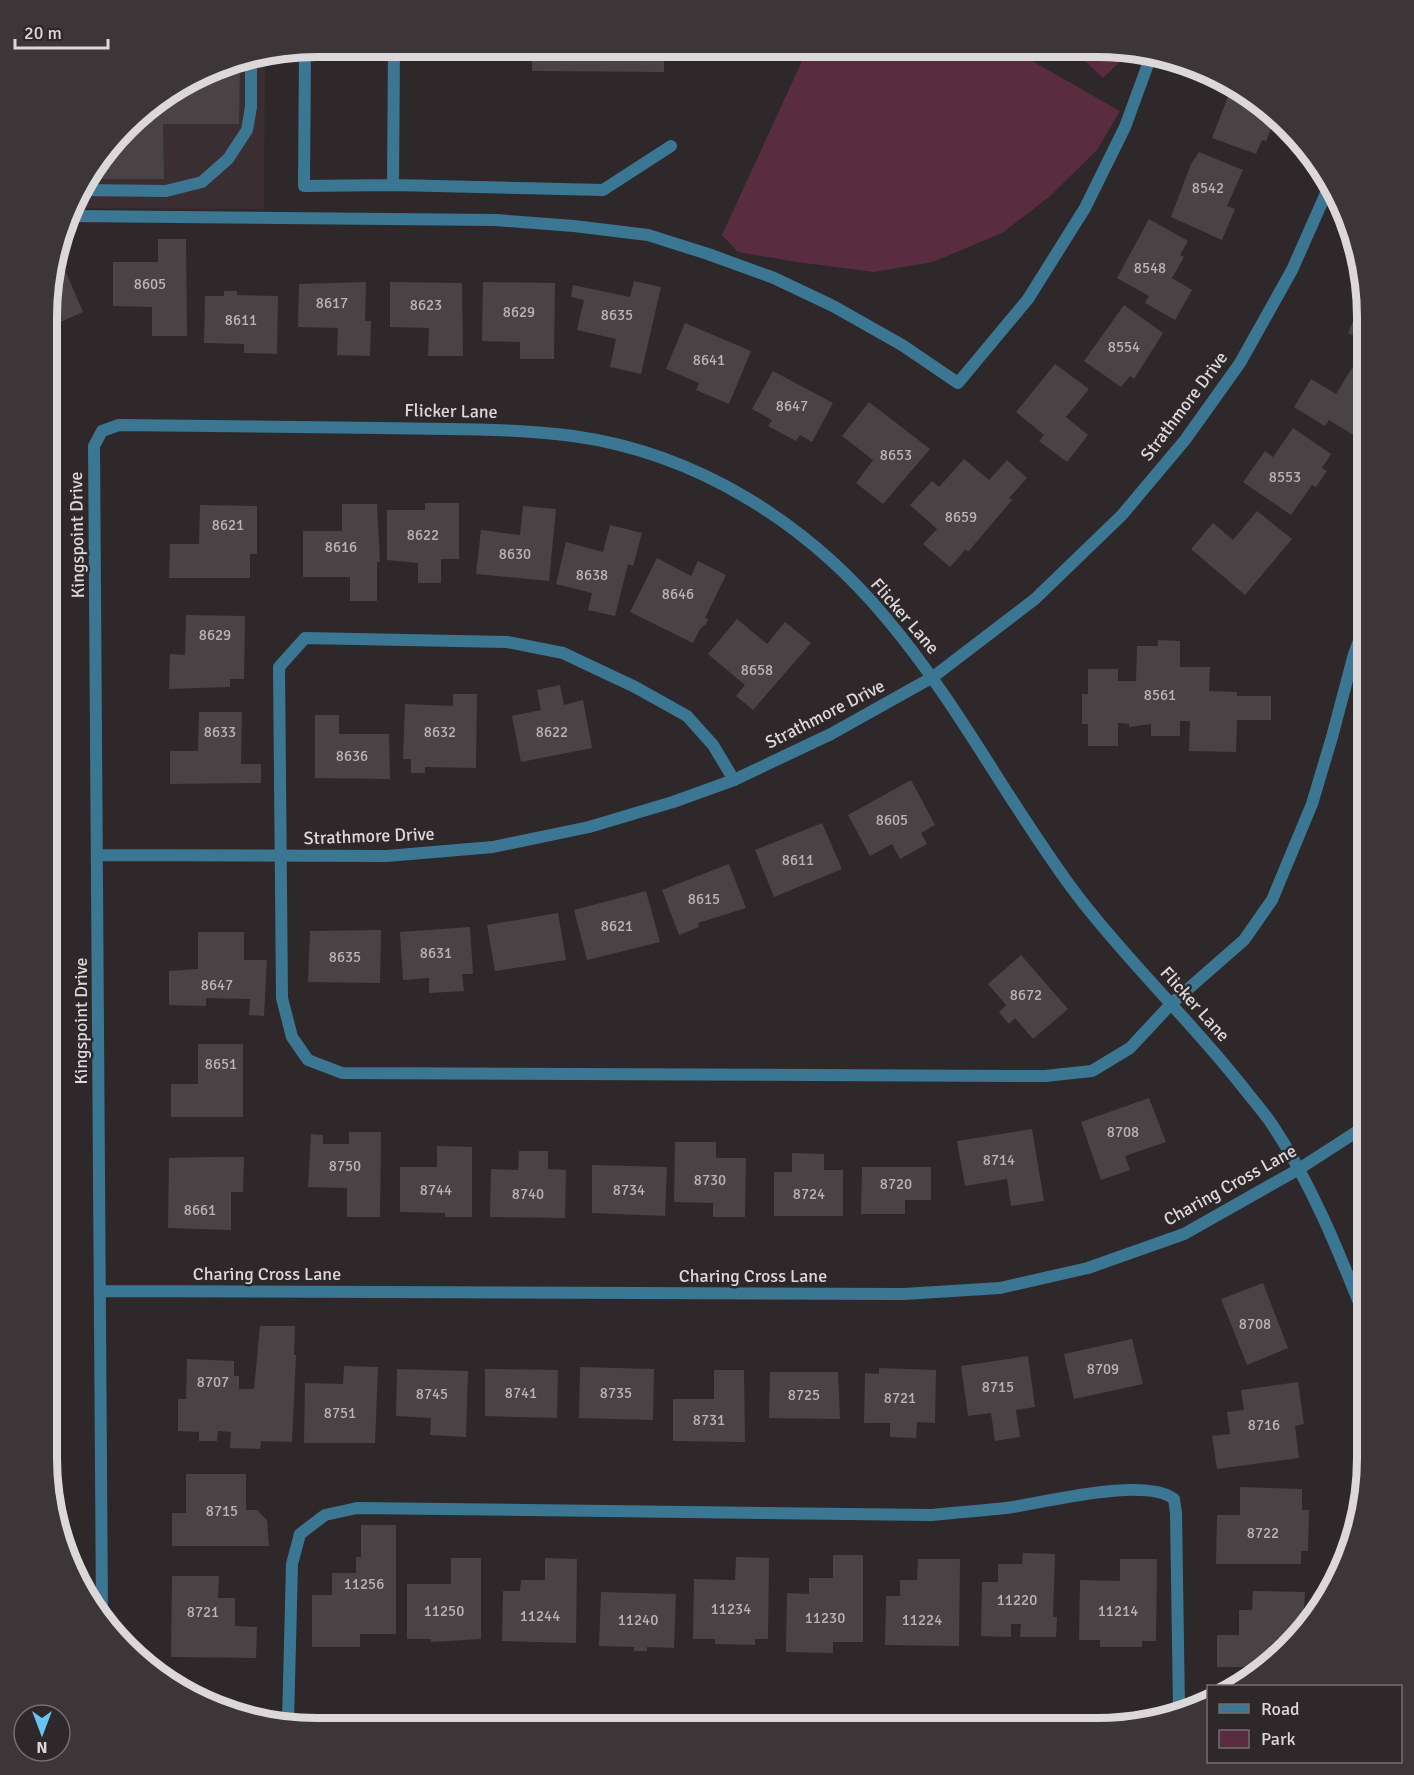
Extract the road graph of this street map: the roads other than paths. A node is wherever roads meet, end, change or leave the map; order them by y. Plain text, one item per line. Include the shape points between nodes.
1 (394, 57) edge
2 (305, 58) edge
3 (1149, 62) edge
4 (251, 66) edge
5 (671, 146) dead end
6 (393, 185) junction
7 (90, 190) edge
8 (1326, 194) edge
9 (78, 216) edge
10 (102, 431) joint
11 (1357, 646) edge
12 (933, 677) junction
13 (734, 780) junction
14 (98, 855) junction
15 (282, 857) junction
16 (1171, 1004) junction
17 (1357, 1131) edge
18 (1299, 1169) junction
19 (100, 1291) junction
20 (1357, 1297) edge
21 (102, 1603) edge
22 (1179, 1705) edge
23 (288, 1716) edge

1 - 6 street
2 - 6 street via 304,186
3 - 9 street via 1125,127 1085,208 1028,299 958,383 902,345 823,301 752,270 648,235 495,220
4 - 7 street via 247,130 228,159 202,182 166,191
5 - 6 street via 603,190
8 - 12 street, Strathmore Drive via 1292,270 1240,363 1185,440 1122,514 1035,599
10 - 12 street, Flicker Lane via 119,425 508,430 576,436 643,451 703,473 756,502 826,556 884,615
10 - 14 street, Kingspoint Drive via 94,446
11 - 16 street via 1312,804 1272,900 1244,940
12 - 13 street, Strathmore Drive via 831,734
12 - 16 street, Flicker Lane via 1065,879 1101,927
13 - 15 street, Strathmore Drive via 589,827 493,847 387,856
13 - 15 street via 713,745 687,716 563,653 507,642 305,638 279,667
14 - 15 street, Strathmore Drive
14 - 19 street, Kingspoint Drive
15 - 16 street via 282,998 292,1037 308,1059 342,1073 1045,1076 1092,1071 1130,1048
16 - 18 street, Flicker Lane via 1217,1054 1272,1125
17 - 18 street, Charing Cross Lane
18 - 19 street, Charing Cross Lane via 1184,1234 1088,1268 1000,1288 904,1294
18 - 20 street, Flicker Lane via 1329,1227
19 - 21 street, Kingspoint Drive
22 - 23 street via 1174,1499 1168,1494 1135,1490 932,1515 357,1508 326,1515 300,1534 292,1564

